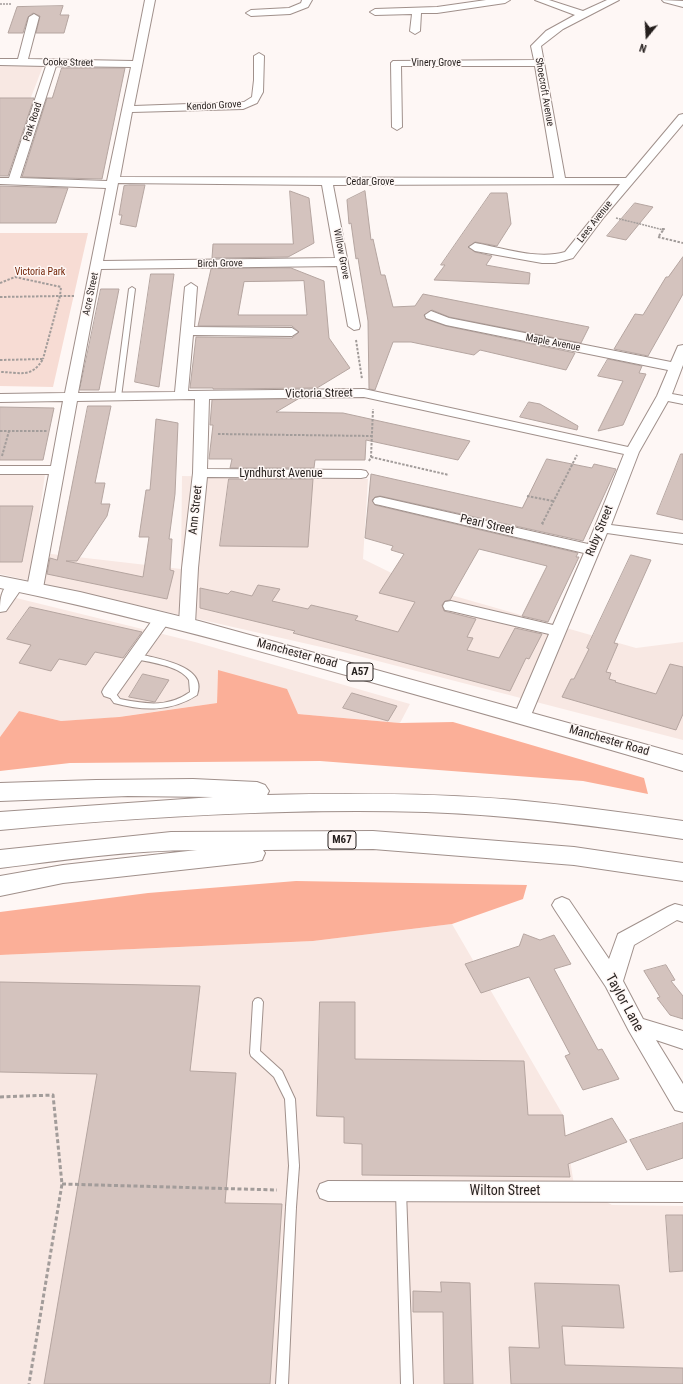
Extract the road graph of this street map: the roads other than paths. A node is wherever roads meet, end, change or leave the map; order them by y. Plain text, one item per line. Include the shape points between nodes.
1 (150, 0) edge
2 (307, 0) edge
3 (505, 0) edge
4 (540, 0) edge
5 (614, 0) edge
6 (667, 0) edge
7 (683, 4) edge
8 (417, 11) junction
9 (375, 12) dead end
10 (251, 13) dead end
11 (582, 14) junction
12 (34, 17) dead end
13 (415, 31) dead end
14 (259, 56) dead end
15 (0, 62) edge
16 (22, 62) junction
17 (52, 63) junction
18 (136, 64) junction
19 (539, 64) junction
20 (127, 110) junction
21 (683, 117) edge
22 (397, 126) dead end
23 (0, 181) edge
24 (560, 181) junction
25 (628, 181) junction
26 (13, 182) junction
27 (112, 182) junction
28 (327, 182) junction
29 (475, 247) dead end
30 (343, 262) junction
31 (97, 265) junction
32 (191, 287) dead end
33 (132, 289) dead end
34 (431, 315) dead end
35 (354, 326) road end
36 (187, 332) junction
37 (292, 332) dead end
38 (683, 349) edge
39 (675, 367) junction
40 (181, 396) junction
41 (202, 396) junction
42 (664, 396) junction
43 (71, 397) junction
44 (118, 397) junction
45 (0, 398) edge
46 (683, 400) edge
47 (632, 452) junction
48 (1, 464) edge
49 (57, 470) junction
50 (200, 473) junction
51 (361, 474) road end
52 (380, 501) dead end
53 (601, 528) junction
54 (683, 539) edge
55 (593, 550) junction
56 (17, 585) edge
57 (451, 606) dead end
58 (0, 607) edge
59 (162, 619) junction
60 (187, 624) junction
61 (558, 631) junction
62 (134, 656) junction
63 (110, 692) joint
64 (523, 716) junction
65 (683, 762) edge
66 (0, 792) edge
67 (410, 803) junction
68 (0, 821) edge
69 (683, 830) edge
70 (373, 840) junction
71 (0, 859) edge
72 (683, 872) edge
73 (0, 886) edge
74 (562, 905) dead end
75 (683, 914) edge
76 (613, 981) junction
77 (258, 1002) dead end
78 (636, 1025) junction
79 (683, 1040) edge
80 (683, 1102) edge
81 (328, 1191) dead end
82 (401, 1191) junction
83 (683, 1192) edge
84 (282, 1384) edge
85 (407, 1384) edge

1 - 18 street, Acre Street
2 - 10 street via 305,5 290,11
3 - 8 street
4 - 11 street
5 - 11 street, Shoecroft Avenue
6 - 7 street
8 - 9 street
8 - 13 street
11 - 19 street, Shoecroft Avenue via 539,41 536,51
12 - 16 street
14 - 20 street, Kendon Grove via 258,94 249,104
15 - 16 street, Cooke Street
16 - 17 street, Cooke Street
17 - 18 street, Cooke Street
17 - 26 street, Park Road
18 - 20 street, Acre Street
19 - 22 street, Vinery Grove via 396,63
19 - 24 street, Shoecroft Avenue
20 - 27 street, Acre Street
21 - 25 street, Lees Avenue
23 - 26 street, Cedar Grove
24 - 25 street, Cedar Grove
24 - 28 street, Cedar Grove
25 - 29 street, Lees Avenue via 569,255 542,259
26 - 27 street, Cedar Grove
27 - 28 street, Cedar Grove
27 - 31 street, Acre Street
28 - 30 street, Willow Grove
30 - 31 street, Birch Grove
30 - 35 street, Willow Grove
31 - 43 street, Acre Street
32 - 36 street
33 - 44 lane
34 - 39 street, Maple Avenue via 446,321
36 - 37 street
36 - 40 street
38 - 39 street, Ruby Street
39 - 42 street, Ruby Street
40 - 41 street, Victoria Street
40 - 44 street, Victoria Street
41 - 47 street, Victoria Street via 369,394
41 - 50 street, Ann Street
42 - 46 street
42 - 47 street, Ruby Street
43 - 44 street, Victoria Street
43 - 45 street, Victoria Street
43 - 49 street, Acre Street
47 - 53 street, Ruby Street
48 - 49 street
49 - 56 street, Acre Street
50 - 51 street, Lyndhurst Avenue
50 - 60 street, Ann Street
52 - 55 street, Pearl Street
53 - 54 street
53 - 55 street, Ruby Street
55 - 61 street, Ruby Street
56 - 58 street
56 - 59 main road, Manchester Road / A57
57 - 61 street
59 - 60 main road, Manchester Road / A57
59 - 62 street
60 - 64 main road, Manchester Road / A57
61 - 64 street, Ruby Street
62 - 63 street
62 - 63 lane via 180,668 193,680 194,693 185,700 164,707 149,708 117,701
64 - 65 main road, Manchester Road / A57
66 - 67 main road via 79,788 223,788
67 - 68 main road via 242,803 114,810
67 - 69 main road via 481,806 636,822
70 - 71 main road, M67 via 171,841
70 - 72 main road, M67 via 574,856
70 - 73 main road, M67 via 63,874
74 - 76 street, Taylor Lane
75 - 76 street via 675,912 625,940
76 - 78 street, Taylor Lane
77 - 84 lane, bridge via 254,1053 278,1074 290,1099 294,1166
78 - 79 street
78 - 80 street, Taylor Lane
81 - 82 street, Wilton Street
82 - 83 street, Wilton Street
82 - 85 lane

